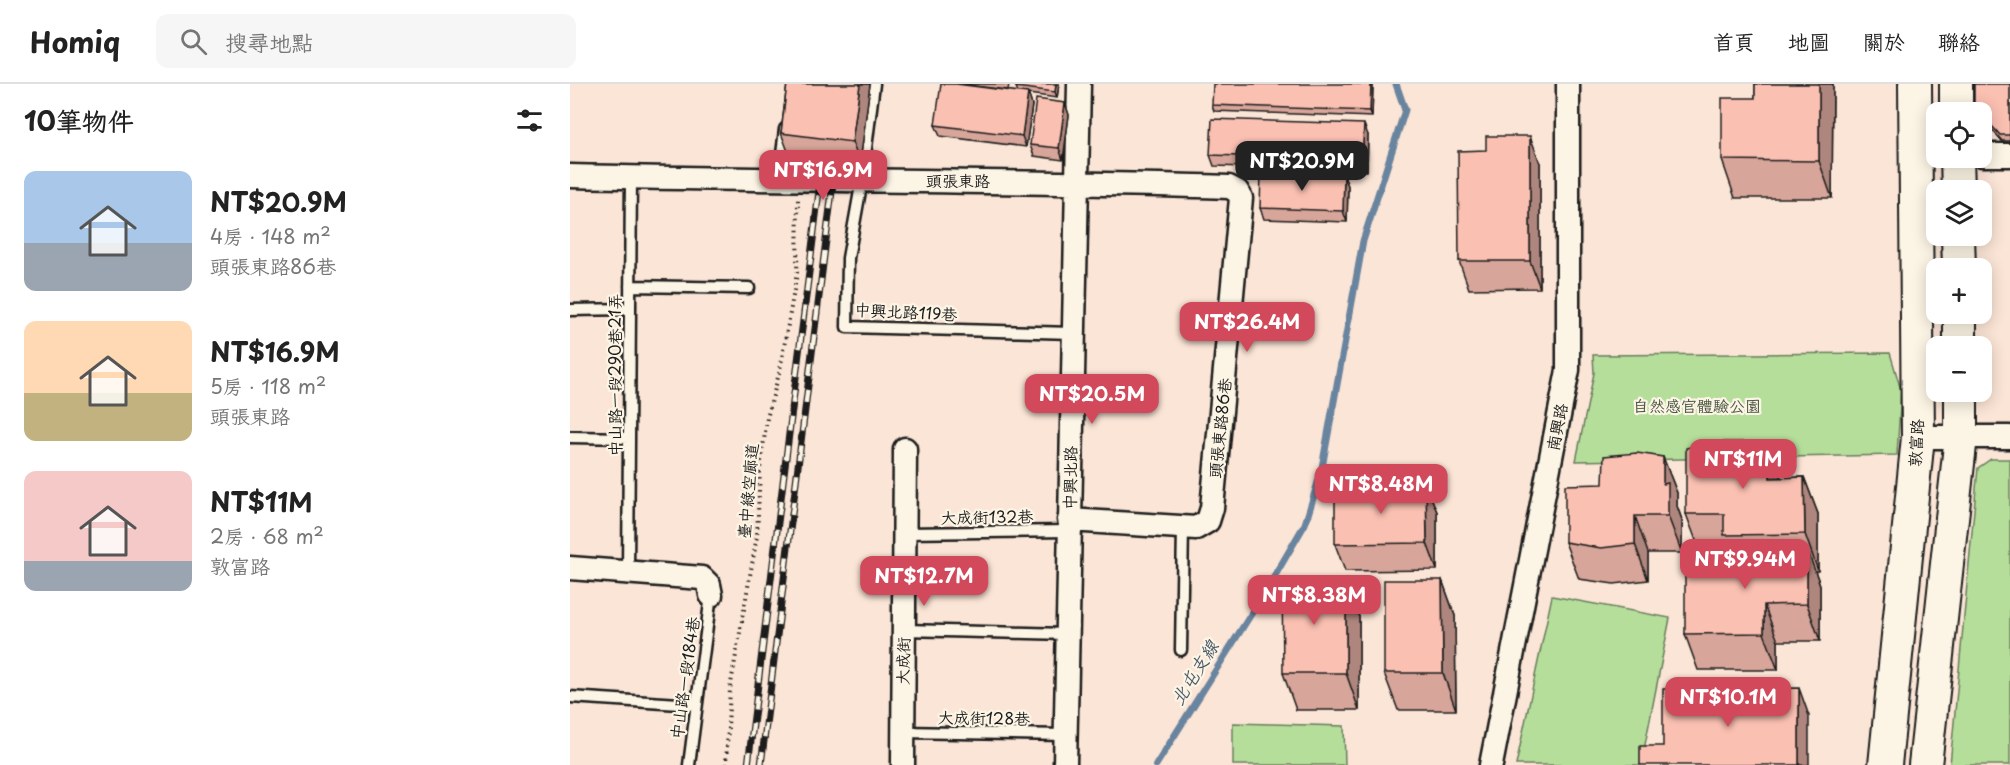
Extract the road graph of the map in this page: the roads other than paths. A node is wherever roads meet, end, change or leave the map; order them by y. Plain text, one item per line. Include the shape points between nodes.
1 (874, 84) edge
2 (1079, 84) edge
3 (1568, 84) edge
4 (1915, 84) edge
5 (1956, 84) edge
6 (1956, 102) edge
7 (786, 118) edge
8 (1992, 155) edge
9 (2010, 155) edge
10 (570, 176) edge
11 (631, 178) junction
12 (779, 180) junction
13 (862, 180) junction
14 (1076, 182) junction
15 (1237, 191) joint
16 (630, 286) junction
17 (749, 288) dead end
18 (630, 309) junction
19 (570, 310) edge
20 (1073, 333) junction
21 (1961, 402) edge
22 (1961, 436) junction
23 (570, 437) edge
24 (1918, 437) junction
25 (2010, 437) edge
26 (629, 438) junction
27 (904, 449) dead end
28 (1070, 526) junction
29 (1183, 527) junction
30 (904, 533) junction
31 (570, 568) edge
32 (628, 573) junction
33 (711, 595) joint
34 (904, 630) junction
35 (1067, 634) junction
36 (1181, 650) dead end
37 (570, 697) edge
38 (695, 705) junction
39 (903, 732) junction
40 (1065, 735) junction
41 (688, 765) edge
42 (903, 765) edge
43 (1065, 765) edge
44 (1491, 765) edge
45 (1885, 765) edge
46 (1925, 765) edge

1 - 13 lane
2 - 14 street, 中興北路
3 - 44 street, 南興路 via 1568,370
4 - 24 street, 敦富路
5 - 6 street
7 - 12 lane
8 - 9 street
10 - 11 street, 頭張東路
11 - 12 street, 頭張東路
11 - 16 lane, 中山路一段290巷21弄
12 - 13 street, 頭張東路
13 - 14 street, 頭張東路
13 - 20 lane, 中興北路119巷 via 848,258 847,327
14 - 15 street, 頭張東路 via 1229,187
14 - 20 street, 中興北路
15 - 29 street, 頭張東路86巷 via 1241,198 1212,508 1208,521 1196,528
16 - 17 lane
16 - 18 lane, 中山路一段290巷21弄
18 - 19 lane
18 - 26 lane, 中山路一段290巷21弄
20 - 28 street, 中興北路
21 - 22 street
22 - 24 street
22 - 25 street
22 - 46 street
23 - 26 lane
24 - 45 street, 敦富路
26 - 32 lane, 中山路一段290巷21弄
27 - 30 street, 大成街
28 - 29 street
28 - 30 lane, 大成街132巷
28 - 35 street, 中興北路
29 - 36 lane
30 - 34 street, 大成街
31 - 32 street
32 - 33 street via 702,578
33 - 38 lane, 中山路一段184巷
34 - 35 lane
34 - 39 street, 大成街
35 - 40 street, 中興北路
37 - 38 lane
38 - 41 lane, 中山路一段184巷
39 - 40 lane, 大成街128巷
39 - 42 street, 大成街
40 - 43 street, 中興北路

